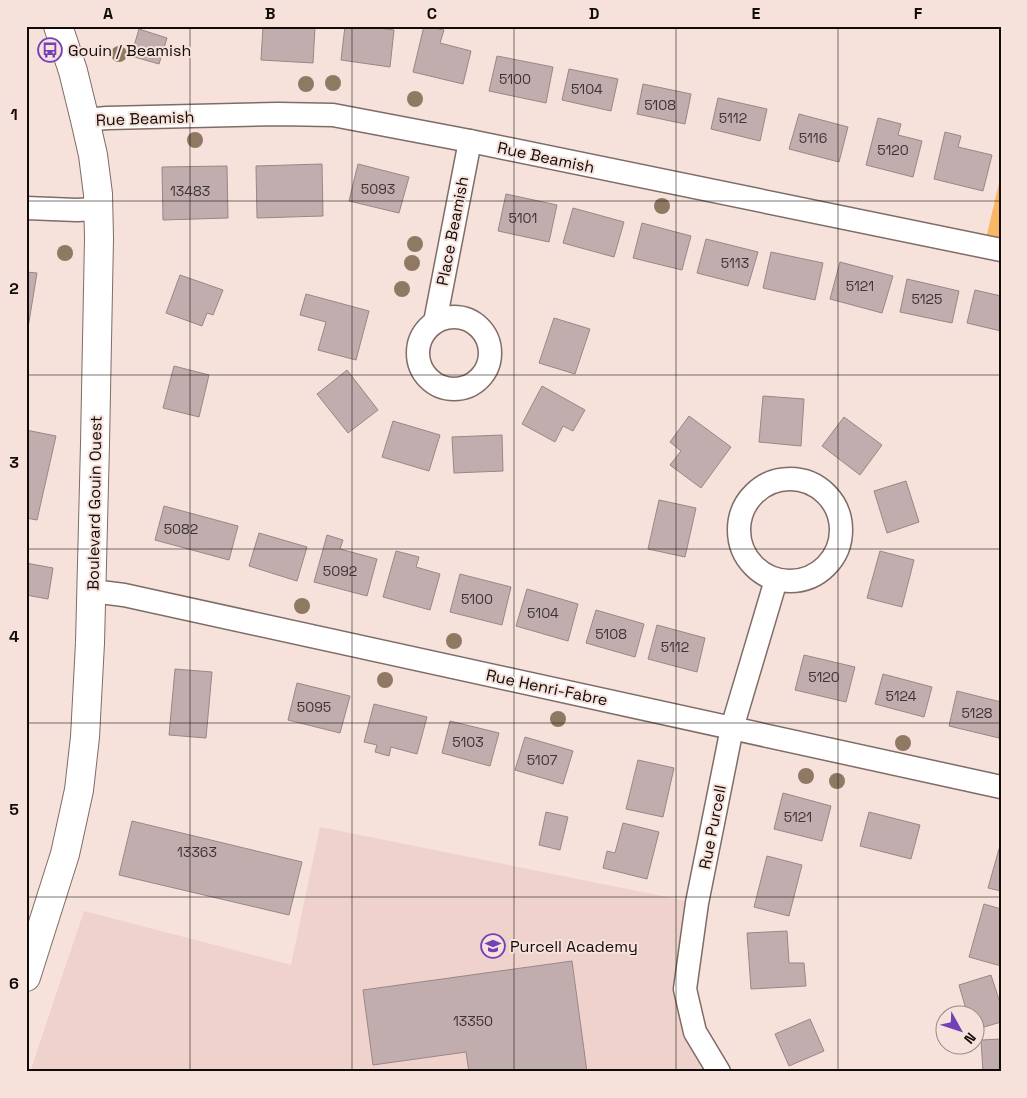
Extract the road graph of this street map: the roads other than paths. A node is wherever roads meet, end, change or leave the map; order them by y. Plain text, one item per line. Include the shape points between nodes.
1 (58, 26) edge
2 (85, 120) junction
3 (470, 141) junction
4 (26, 208) edge
5 (98, 209) junction
6 (1001, 250) edge
7 (435, 322) dead end
8 (776, 580) junction
9 (92, 591) junction
10 (732, 728) junction
11 (1001, 787) edge
12 (31, 942) edge
13 (26, 977) edge
14 (719, 1072) edge

1 - 2 street, Boulevard Gouin Ouest
2 - 3 street, Rue Beamish via 333,115
2 - 5 street, Boulevard Gouin Ouest via 96,178
3 - 6 street, Rue Beamish
3 - 7 street, Place Beamish
4 - 5 street
5 - 9 street, Boulevard Gouin Ouest
8 - 8 street via 793,582 810,578 825,569 836,555 841,539 836,505 825,492 810,483 794,479 777,480 749,498 741,513 738,530 748,562
8 - 10 street, Rue Purcell
9 - 10 street, Rue Henri-Fabre via 124,594
9 - 12 street, Boulevard Gouin Ouest via 79,790 65,854
10 - 11 street, Rue Henri-Fabre
10 - 14 street, Rue Purcell via 697,903 685,989 695,1032
12 - 13 street, Boulevard Gouin Ouest

